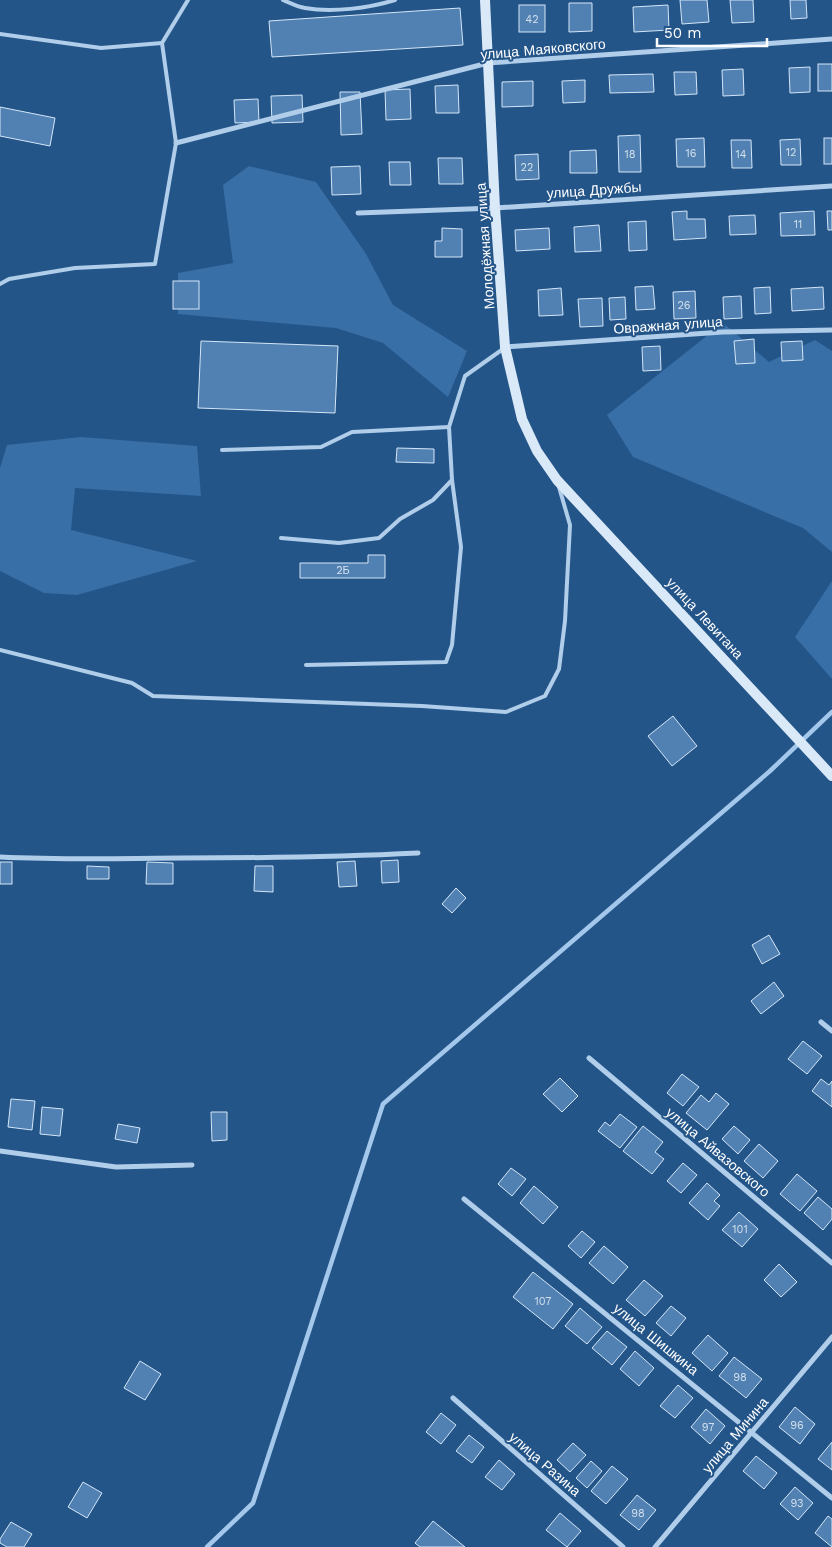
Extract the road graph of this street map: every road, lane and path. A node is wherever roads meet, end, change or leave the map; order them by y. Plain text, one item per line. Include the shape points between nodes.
1 (188, 0) edge
2 (283, 0) edge
3 (395, 0) edge
4 (485, 0) edge
5 (0, 34) edge
6 (832, 39) edge
7 (162, 43) junction
8 (488, 63) junction
9 (176, 143) junction
10 (832, 186) edge
11 (495, 208) junction
12 (358, 213) dead end
13 (0, 284) edge
14 (832, 330) edge
15 (505, 347) junction
16 (449, 427) junction
17 (222, 450) dead end
18 (452, 480) junction
19 (557, 480) junction
20 (281, 538) dead end
21 (0, 650) edge
22 (306, 665) dead end
23 (832, 776) edge
24 (418, 853) dead end
25 (0, 857) edge
26 (821, 1022) dead end
27 (832, 1031) edge
28 (590, 1058) dead end
29 (0, 1151) edge
30 (192, 1165) dead end
31 (464, 1198) dead end
32 (832, 1263) edge
33 (832, 1337) edge
34 (453, 1398) dead end
35 (752, 1431) junction
36 (832, 1498) edge
37 (623, 1547) edge
38 (655, 1547) edge

1 - 7 lane
2 - 3 lane via 321,10
4 - 8 main road, Молодёжная улица
5 - 7 lane via 101,48
6 - 8 street, улица Маяковского
7 - 9 lane
8 - 9 street, улица Маяковского
8 - 11 main road, Молодёжная улица
9 - 13 lane via 155,264 74,268 9,279
10 - 11 street, улица Дружбы
11 - 12 street, улица Дружбы
11 - 15 main road, Молодёжная улица
14 - 15 street, Овражная улица via 723,332
15 - 16 lane via 465,376
15 - 19 main road, Молодёжная улица via 522,419 537,451
16 - 17 lane via 352,432 322,447
16 - 18 lane
18 - 20 lane via 433,500 400,519 380,538 340,543
18 - 22 lane via 461,547 452,645 446,662
19 - 21 lane via 570,525 559,669 545,696 506,712 153,696 132,683
19 - 23 main road, улица Левитана
24 - 25 street via 258,858
26 - 27 street
28 - 32 street, улица Айвазовского
29 - 30 street via 116,1167
31 - 35 street, улица Шишкина
33 - 35 street, улица Минина
34 - 37 street, улица Разина
35 - 36 street, улица Шишкина
35 - 38 street, улица Минина

